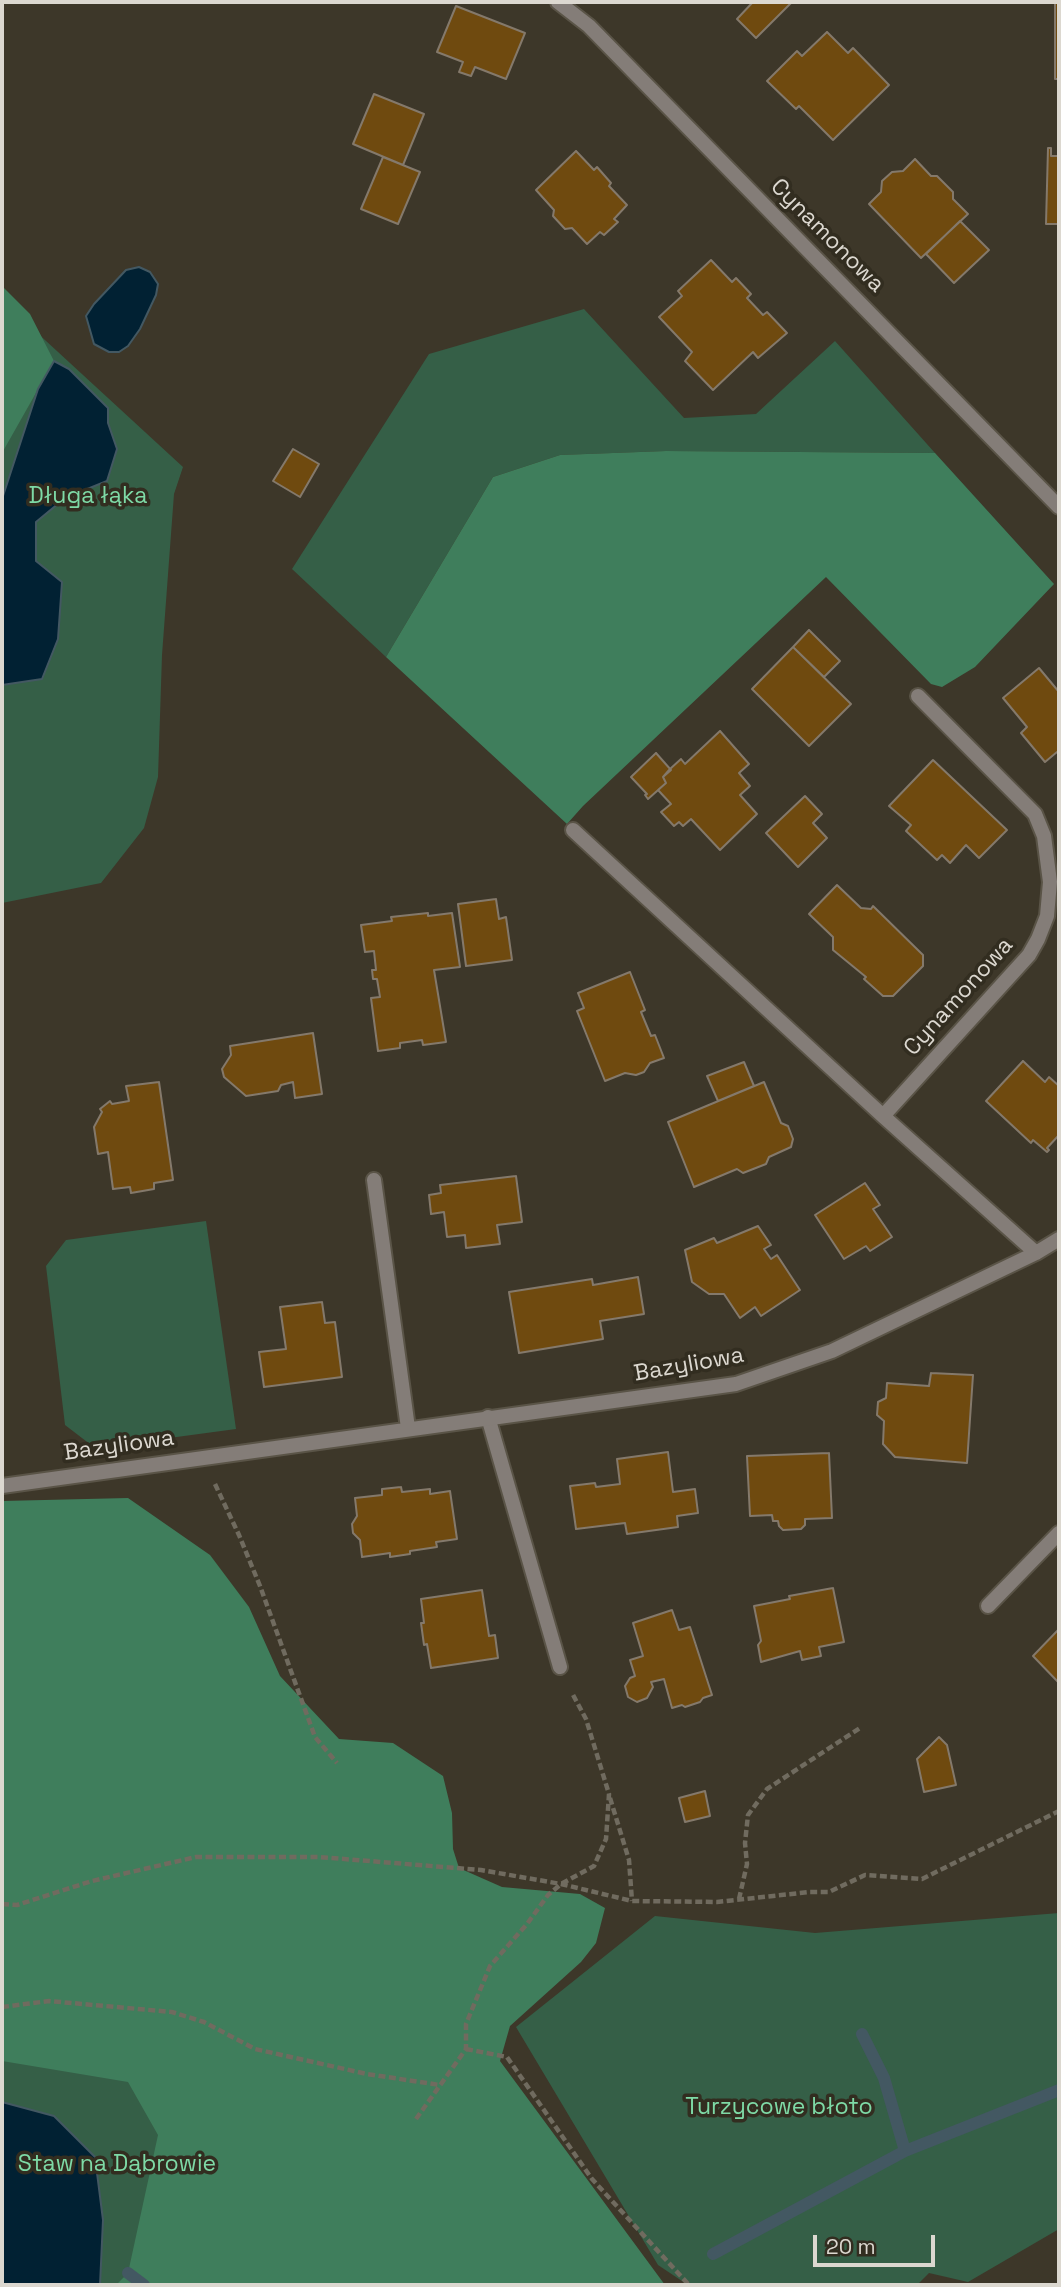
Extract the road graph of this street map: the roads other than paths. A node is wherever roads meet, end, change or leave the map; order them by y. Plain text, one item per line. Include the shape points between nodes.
1 (558, 2) edge
2 (1059, 507) edge
3 (918, 696) dead end
4 (573, 830) dead end
5 (883, 1116) junction
6 (374, 1180) dead end
7 (1058, 1242) edge
8 (1036, 1253) junction
9 (488, 1417) junction
10 (408, 1428) junction
11 (2, 1486) edge
12 (1059, 1533) edge
13 (988, 1606) dead end
14 (559, 1667) road end

1 - 2 street, Cynamonowa via 589,26
3 - 5 street, Cynamonowa via 1035,814 1044,836 1050,883 1047,916 1029,955
4 - 5 street
5 - 8 street
6 - 10 street
7 - 8 street
8 - 9 street, Bazyliowa via 832,1351 736,1384
9 - 10 street, Bazyliowa
9 - 14 street
10 - 11 street, Bazyliowa
12 - 13 street

